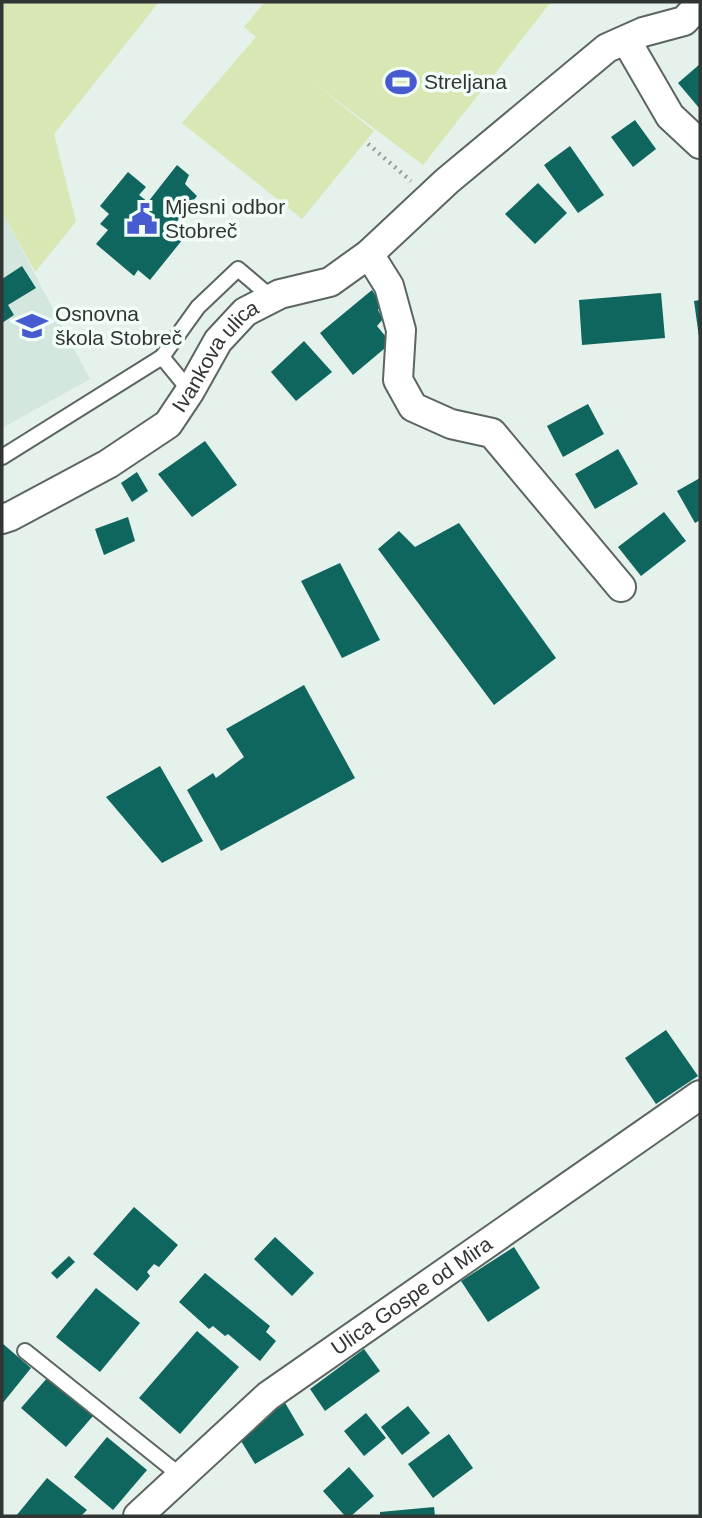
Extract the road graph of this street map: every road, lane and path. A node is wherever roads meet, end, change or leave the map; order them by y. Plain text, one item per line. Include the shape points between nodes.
1 (700, 4) edge
2 (626, 40) junction
3 (368, 144) dead end
4 (700, 144) edge
5 (428, 200) junction
6 (369, 254) junction
7 (272, 298) junction
8 (162, 357) junction
9 (190, 391) junction
10 (2, 457) edge
11 (2, 519) edge
12 (621, 587) dead end
13 (700, 1095) edge
14 (25, 1351) dead end
15 (181, 1476) junction
16 (138, 1516) edge

1 - 2 street, Ivankova ulica via 684,20
2 - 4 street via 670,116
2 - 5 street, Ivankova ulica via 607,48
3 - 5 path
5 - 6 street, Ivankova ulica
6 - 7 street, Ivankova ulica via 330,282
6 - 12 street via 389,286 401,330 398,380 413,407 451,424 492,433
7 - 8 lane via 238,270 198,307
7 - 9 street, Ivankova ulica via 246,312 218,341
8 - 9 lane
8 - 10 lane
9 - 11 street, Ivankova ulica via 169,424 108,464
13 - 15 street, Ulica Gospe od Mira via 268,1396
14 - 15 lane
15 - 16 street, Ulica Gospe od Mira

